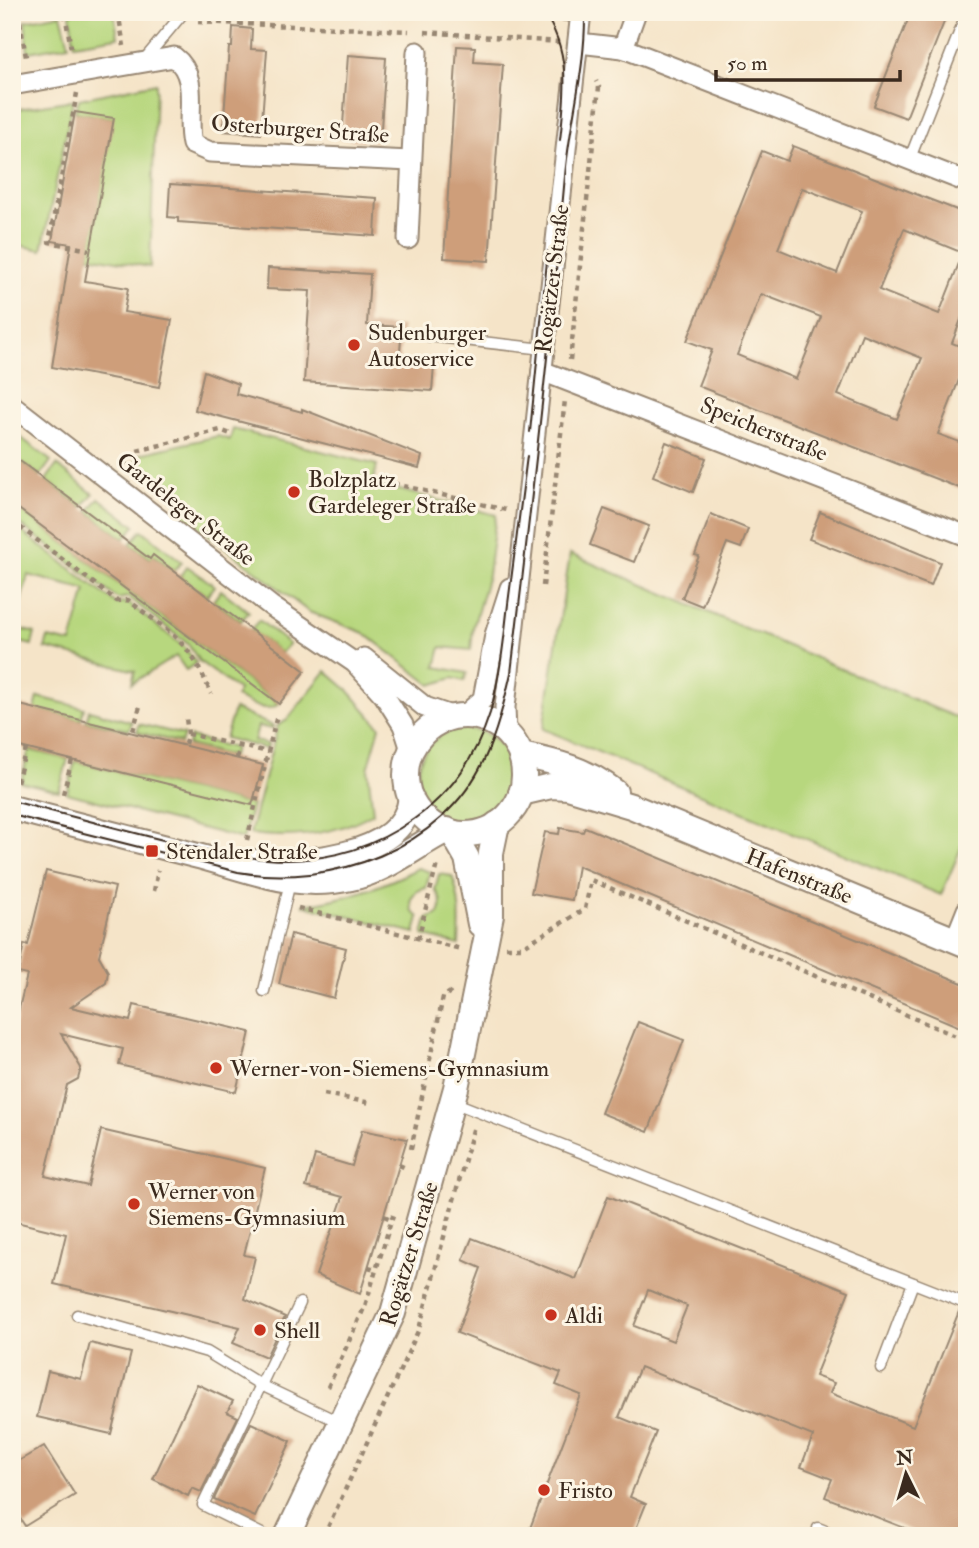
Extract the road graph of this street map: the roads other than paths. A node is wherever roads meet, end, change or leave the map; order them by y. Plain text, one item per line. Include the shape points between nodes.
1 (184, 12) edge
2 (529, 12) edge
3 (636, 12) edge
4 (967, 13) edge
5 (579, 14) edge
6 (579, 43) junction
7 (624, 48) junction
8 (417, 52) dead end
9 (135, 64) junction
10 (12, 85) edge
11 (910, 158) junction
12 (411, 161) junction
13 (967, 182) edge
14 (408, 239) dead end
15 (428, 336) dead end
16 (544, 349) junction
17 (542, 371) junction
18 (12, 405) edge
19 (967, 536) edge
20 (523, 547) junction
21 (334, 645) junction
22 (460, 716) junction
23 (506, 733) junction
24 (411, 750) junction
25 (521, 755) junction
26 (521, 793) junction
27 (411, 798) junction
28 (631, 806) junction
29 (12, 808) edge
30 (497, 824) junction
31 (449, 831) junction
32 (216, 860) junction
33 (290, 882) junction
34 (967, 910) edge
35 (961, 942) edge
36 (482, 956) junction
37 (264, 991) dead end
38 (452, 1102) junction
39 (913, 1283) junction
40 (300, 1303) dead end
41 (967, 1304) edge
42 (77, 1315) dead end
43 (881, 1368) dead end
44 (261, 1385) junction
45 (342, 1424) junction
46 (818, 1528) dead end
47 (266, 1536) edge
48 (287, 1536) edge
49 (838, 1536) edge

1 - 9 lane
2 - 5 lane
3 - 7 street
4 - 11 lane
5 - 6 street, Rogätzer Straße
6 - 7 street
6 - 16 street, Rogätzer Straße
7 - 11 street
8 - 12 street, Osterburger Straße
9 - 10 street, Osterburger Straße
9 - 12 street, Osterburger Straße via 174,57 186,66 191,82 188,126 192,144 210,152
11 - 13 street
12 - 14 street, Osterburger Straße
15 - 16 lane
16 - 17 street, Rogätzer Straße
17 - 19 street, Speicherstraße
17 - 20 street, Rogätzer Straße
18 - 21 street, Gardeleger Straße via 271,606
20 - 22 street, Rogätzer Straße via 495,635 482,699
20 - 23 street, Rogätzer Straße
21 - 22 street, Gardeleger Straße via 364,658 425,707
21 - 24 street, Gardeleger Straße via 384,695
22 - 23 street via 489,721
22 - 24 street via 428,728
23 - 25 street
24 - 27 street via 406,774
25 - 26 street
25 - 28 street, Hafenstraße via 569,765 597,778
26 - 28 street, Hafenstraße via 568,787
26 - 30 street
27 - 31 street via 428,821
27 - 32 street via 408,814 390,834 345,853 291,862
28 - 35 street, Hafenstraße
29 - 32 street
30 - 31 street via 480,831
30 - 36 street, Rogätzer Straße via 491,853 491,915
31 - 33 street via 428,851 364,875
31 - 36 street, Rogätzer Straße via 467,858 475,887
32 - 33 street
33 - 37 lane
34 - 35 street
36 - 38 street, Rogätzer Straße
38 - 39 lane
38 - 45 street, Rogätzer Straße via 393,1313
39 - 41 lane
39 - 43 lane
40 - 44 lane
42 - 44 lane via 207,1352
44 - 45 lane
44 - 47 lane via 203,1505
45 - 48 street, Rogätzer Straße
46 - 49 lane

